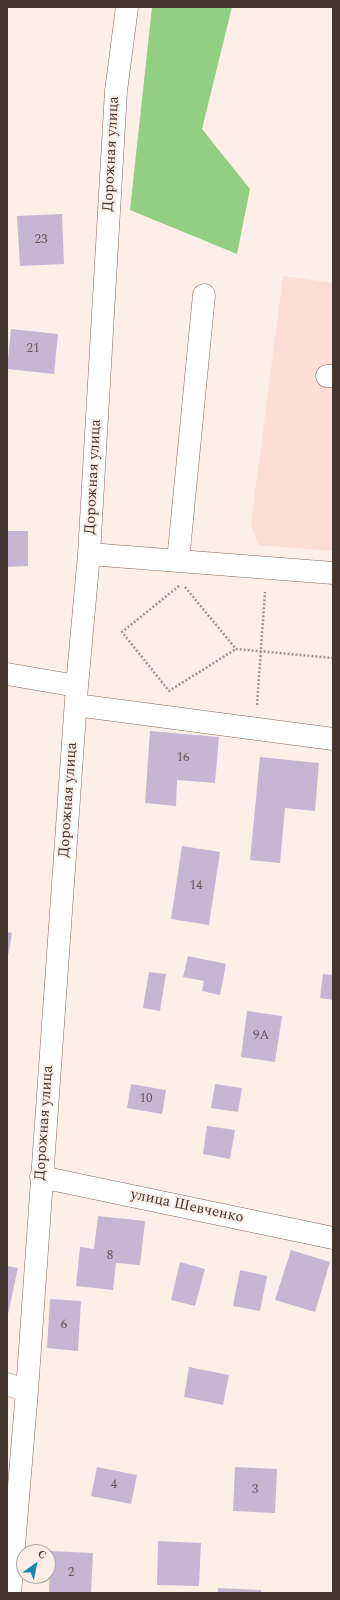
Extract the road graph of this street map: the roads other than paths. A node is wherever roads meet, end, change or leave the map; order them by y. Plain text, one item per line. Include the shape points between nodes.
1 (127, 7) edge
2 (204, 295) dead end
3 (89, 554) junction
4 (178, 561) junction
5 (333, 573) edge
6 (7, 674) edge
7 (76, 696) junction
8 (333, 739) edge
9 (41, 1177) junction
10 (333, 1238) edge
11 (17, 1387) edge
12 (10, 1593) edge

1 - 3 street, Дорожная улица via 116,91
2 - 4 street
3 - 4 street
3 - 7 street, Дорожная улица
4 - 5 street
6 - 7 street
7 - 8 street via 255,729
7 - 9 street, Дорожная улица
9 - 10 street, улица Шевченко
9 - 11 street, Дорожная улица
11 - 12 street, Дорожная улица

